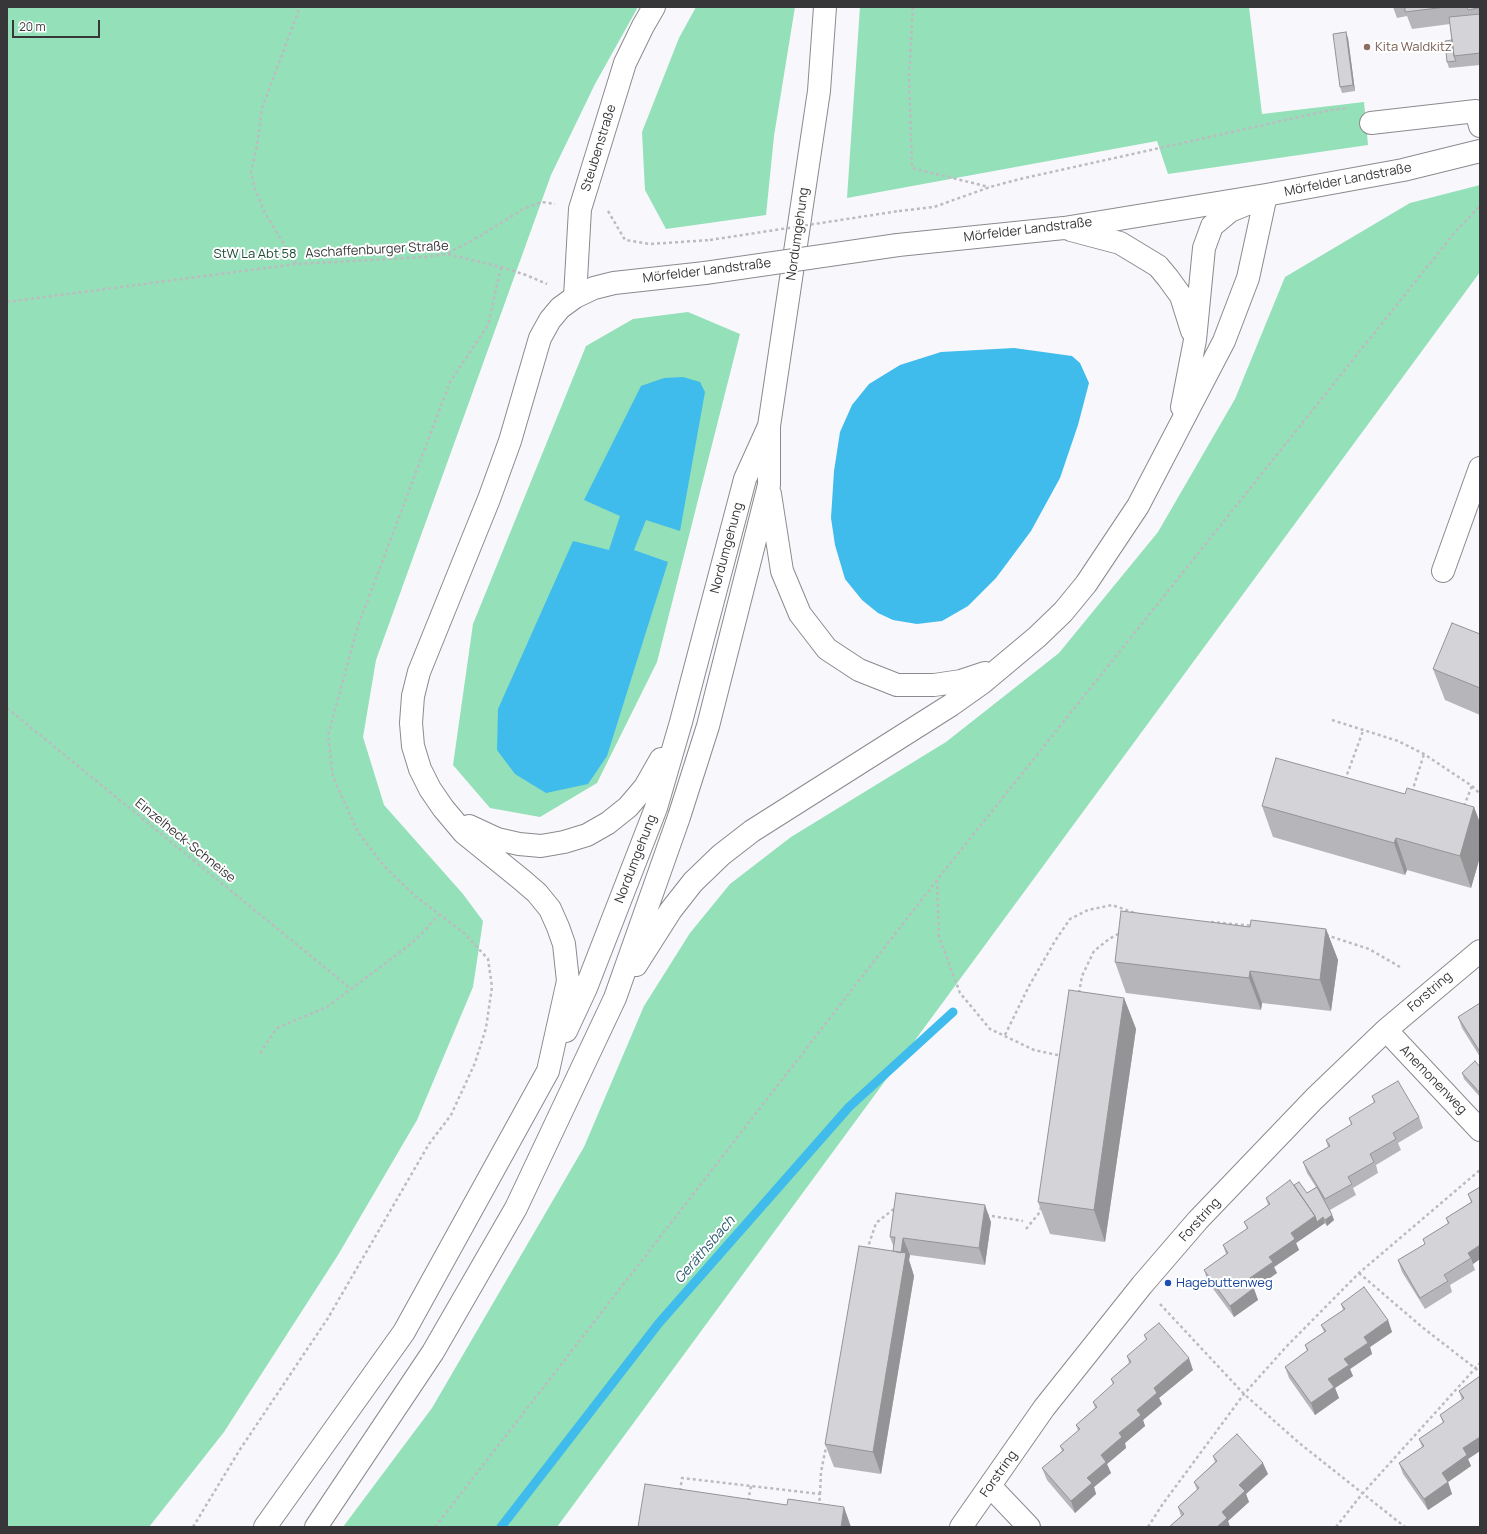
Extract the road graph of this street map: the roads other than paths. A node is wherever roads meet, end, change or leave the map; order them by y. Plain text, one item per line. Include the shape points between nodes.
1 (654, 7) edge
2 (825, 7) edge
3 (1372, 123) dead end
4 (1480, 126) edge
5 (1480, 151) edge
6 (1266, 195) junction
7 (1064, 228) junction
8 (575, 297) junction
9 (1195, 340) junction
10 (769, 426) junction
11 (1163, 459) junction
12 (1480, 468) edge
13 (769, 485) junction
14 (1443, 571) dead end
15 (1014, 657) junction
16 (682, 722) junction
17 (443, 808) junction
18 (1480, 951) edge
19 (615, 998) junction
20 (1386, 1030) junction
21 (548, 1071) junction
22 (1480, 1130) edge
23 (990, 1486) junction
24 (265, 1527) edge
25 (316, 1527) edge
26 (961, 1527) edge
27 (1029, 1527) edge

1 - 8 main road, Steubenstraße via 625,63 580,209
2 - 10 main road, Nordumgehung via 819,91
3 - 4 main road via 1476,111
5 - 6 main road, Mörfelder Landstraße via 1403,170
6 - 7 main road, Mörfelder Landstraße
6 - 9 main road via 1230,211 1212,226 1204,248
6 - 11 main road via 1248,278 1227,334
7 - 8 main road, Mörfelder Landstraße, bridge via 898,245 705,273 614,283 594,288
7 - 9 main road via 1120,243 1158,266 1181,296
8 - 17 main road, Mörfelder Landstraße via 560,308 540,338 510,441 489,499 419,672 410,723 413,746 420,769
9 - 11 main road via 1183,404
10 - 13 main road
10 - 16 main road, Nordumgehung via 745,479
11 - 15 main road via 1138,506 1086,584 1063,612
12 - 14 main road
13 - 15 main road via 782,572 800,614 827,649 859,670 897,684 934,685 961,681 986,673
13 - 19 main road via 708,726 679,817
15 - 19 main road via 951,705 752,831 721,855 693,882 671,910
16 - 17 main road via 645,787 628,807 587,835 541,846 519,844 497,839 471,827
16 - 21 main road, Nordumgehung via 656,808 632,871 586,988
17 - 21 main road, Mörfelder Landstraße via 464,833 537,893 550,909 558,927 564,944 568,981
18 - 20 main road, Forstring
19 - 25 main road via 516,1208 433,1352
20 - 22 main road, Anemonenweg
20 - 23 main road, Forstring via 1314,1099 1198,1220 1142,1285 1044,1408
21 - 24 main road via 404,1332
23 - 26 main road, Forstring
23 - 27 main road

